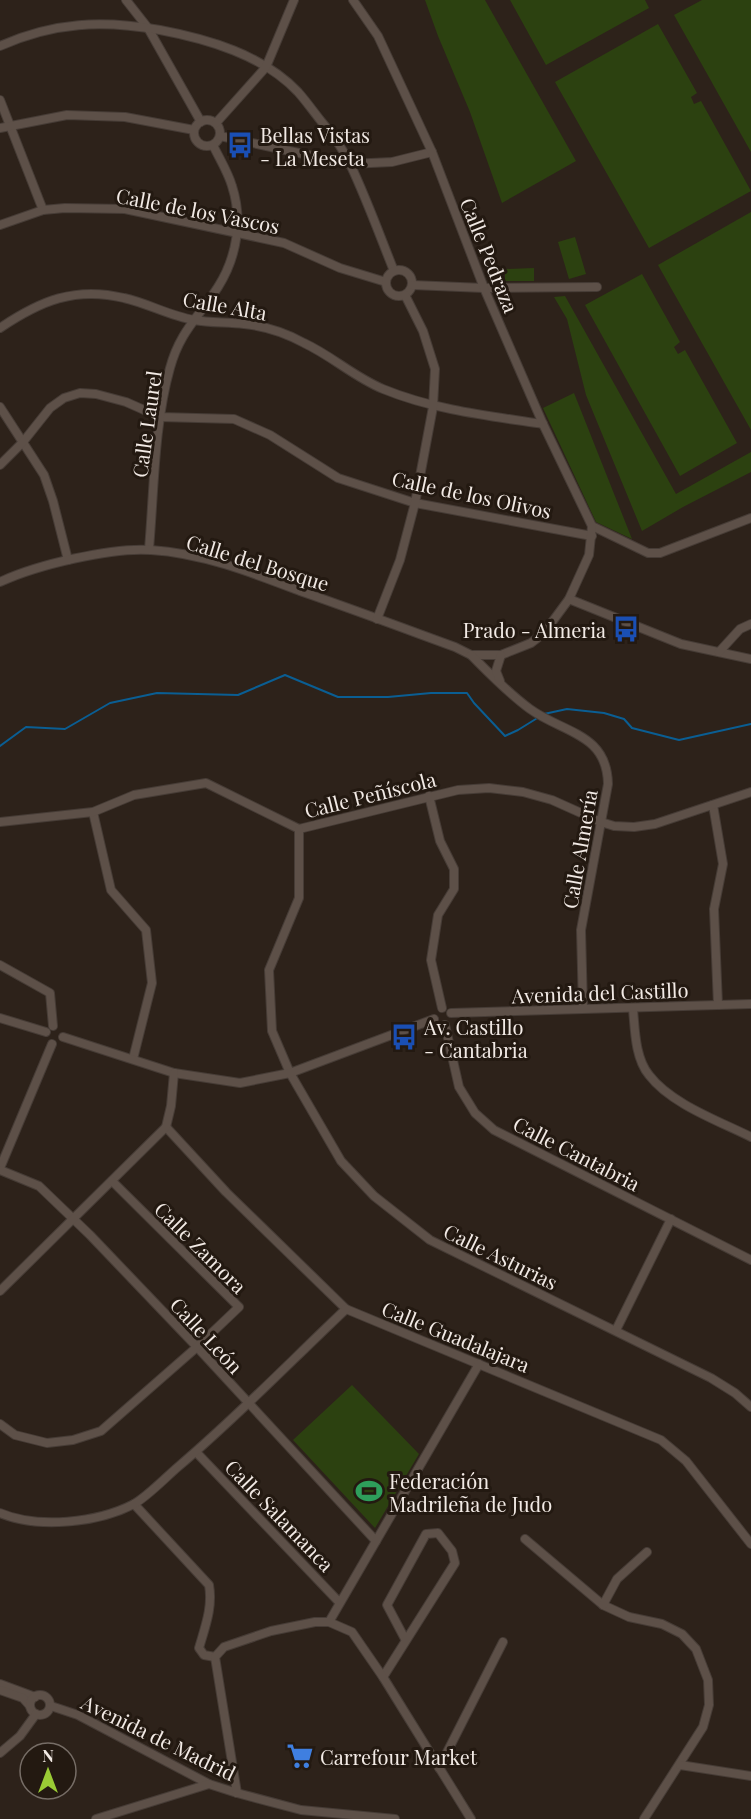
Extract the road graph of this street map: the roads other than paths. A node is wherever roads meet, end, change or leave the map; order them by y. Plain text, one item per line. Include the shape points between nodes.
1 (126, 0) edge
2 (294, 0) edge
3 (353, 0) edge
4 (148, 28) junction
5 (0, 46) edge
6 (266, 67) junction
7 (0, 100) edge
8 (201, 122) junction
9 (216, 123) junction
10 (5, 127) edge
11 (194, 130) junction
12 (220, 136) junction
13 (213, 145) junction
14 (432, 152) junction
15 (350, 164) junction
16 (43, 210) junction
17 (0, 225) edge
18 (238, 233) junction
19 (394, 271) junction
20 (386, 282) junction
21 (412, 285) junction
22 (597, 287) dead end
23 (484, 288) junction
24 (405, 295) junction
25 (192, 320) junction
26 (0, 328) edge
27 (433, 406) junction
28 (0, 407) edge
29 (160, 417) junction
30 (543, 424) junction
31 (23, 442) junction
32 (0, 465) edge
33 (415, 503) junction
34 (751, 518) edge
35 (592, 531) junction
36 (149, 549) junction
37 (68, 560) junction
38 (0, 582) edge
39 (569, 599) junction
40 (377, 619) junction
41 (751, 624) edge
42 (719, 652) junction
43 (471, 655) junction
44 (494, 659) junction
45 (751, 659) edge
46 (485, 669) junction
47 (501, 685) junction
48 (751, 792) edge
49 (429, 796) junction
50 (713, 805) junction
51 (93, 812) junction
52 (0, 822) edge
53 (601, 822) junction
54 (299, 829) junction
55 (0, 965) edge
56 (751, 1004) edge
57 (718, 1005) junction
58 (442, 1008) junction
59 (583, 1008) junction
60 (633, 1009) junction
61 (451, 1013) junction
62 (0, 1018) edge
63 (434, 1018) junction
64 (445, 1025) junction
65 (49, 1029) junction
66 (63, 1037) junction
67 (52, 1044) junction
68 (133, 1059) junction
69 (174, 1073) junction
70 (290, 1073) junction
71 (166, 1127) junction
72 (751, 1137) edge
73 (0, 1169) edge
74 (112, 1181) junction
75 (72, 1219) junction
76 (670, 1219) junction
77 (751, 1260) edge
78 (0, 1291) edge
79 (346, 1309) junction
80 (616, 1330) junction
81 (197, 1347) junction
82 (479, 1364) junction
83 (247, 1402) junction
84 (751, 1407) edge
85 (0, 1424) edge
86 (196, 1452) junction
87 (134, 1504) junction
88 (0, 1513) edge
89 (525, 1539) dead end
90 (376, 1541) junction
91 (751, 1544) edge
92 (647, 1552) dead end
93 (339, 1602) junction
94 (603, 1605) junction
95 (329, 1622) junction
96 (405, 1639) junction
97 (503, 1642) dead end
98 (215, 1658) junction
99 (383, 1677) junction
100 (0, 1684) edge
101 (0, 1690) edge
102 (35, 1697) junction
103 (51, 1706) junction
104 (33, 1710) junction
105 (0, 1753) edge
106 (680, 1765) junction
107 (440, 1768) junction
108 (751, 1776) edge
109 (209, 1784) junction
110 (237, 1793) junction
111 (132, 1808) junction
112 (96, 1819) edge
113 (132, 1819) edge
114 (395, 1819) edge
115 (471, 1819) edge
116 (644, 1819) edge

1 - 4 street
2 - 6 street
3 - 14 street, Calle Pedraza via 378,36
4 - 5 street via 72,24 27,34
4 - 6 street via 194,36
4 - 8 street
6 - 9 street
6 - 15 street via 297,91
7 - 10 street
8 - 9 street
8 - 11 street
9 - 12 street
10 - 11 street via 67,115 125,117
10 - 16 street
11 - 13 street via 199,143
12 - 13 street
12 - 15 street
13 - 18 street, Calle Laurel via 232,185
14 - 15 street via 392,162
14 - 23 street, Calle Pedraza
15 - 19 street
16 - 17 street, Calle de los Vascos
16 - 18 street, Calle de los Vascos via 125,209
18 - 20 street, Calle de los Vascos via 284,243 340,268
18 - 25 street, Calle Laurel via 231,262 218,287
19 - 20 street
19 - 21 street via 409,274
20 - 24 street via 394,295
21 - 23 street
21 - 24 street
22 - 23 street
23 - 30 street, Calle Pedraza
24 - 27 street via 423,331 435,369
25 - 26 street, Calle Alta via 123,297 92,294 61,296 28,309
25 - 27 street, Calle Alta via 274,330 306,343 383,389
25 - 29 street, Calle Laurel via 169,369
27 - 30 street, Calle Alta
27 - 33 street
28 - 31 street
29 - 31 street, Calle de los Olivos via 126,402 80,393 50,408
29 - 33 street, Calle de los Olivos via 234,419 270,435 338,478
29 - 36 street, Calle Laurel
30 - 35 street, Calle Pedraza
31 - 32 street, Calle de los Olivos
31 - 37 street via 44,475
33 - 35 street, Calle de los Olivos
33 - 40 street via 400,560
34 - 35 street, Calle de los Olivos via 660,553 648,553
35 - 39 street, Calle del Bosque via 589,555
36 - 37 street, Calle del Bosque
36 - 40 street, Calle del Bosque via 228,566
37 - 38 street, Calle del Bosque
39 - 42 street via 681,644
39 - 44 street, Calle del Bosque via 544,633
40 - 43 street, Calle del Bosque
41 - 42 street via 740,629
42 - 45 street
43 - 44 street, Calle del Bosque
43 - 46 street, Calle Almería
44 - 46 street via 491,671
44 - 46 street via 481,660
44 - 47 street
46 - 47 street, Calle Almería
47 - 53 street, Calle Almería via 530,709 594,745 608,771
48 - 50 street, Calle Peñíscola
49 - 53 street, Calle Peñíscola via 489,788 523,792
49 - 54 street, Calle Peñíscola
49 - 58 street via 440,841 454,869 454,890 438,915 431,960
50 - 53 street, Calle Peñíscola via 655,824 634,827
50 - 57 street via 723,864 714,909
51 - 52 street, Calle Peñíscola
51 - 54 street, Calle Peñíscola via 135,795 206,783
51 - 68 street via 111,890 146,930 152,983
53 - 59 street, Calle Almería via 581,930
54 - 70 street, Calle Asturias via 299,898 269,970 272,1031
55 - 65 street via 50,993
56 - 57 street, Avenida del Castillo
57 - 60 street, Avenida del Castillo
58 - 61 street
58 - 63 street
59 - 60 street, Avenida del Castillo
59 - 61 street, Avenida del Castillo
60 - 72 street via 637,1047 648,1075 671,1097
61 - 64 street via 451,1020
62 - 65 street
63 - 64 street
63 - 70 street
64 - 76 street, Calle Cantabria via 459,1087 481,1119 494,1130
65 - 66 street via 61,1029
65 - 67 street via 47,1040
66 - 67 street
66 - 68 street
67 - 73 street
68 - 69 street
69 - 70 street via 240,1083
69 - 71 street
70 - 80 street, Calle Asturias via 341,1161 374,1196 430,1240
71 - 74 street
71 - 79 street, Calle Guadalajara via 226,1192
73 - 75 street, Calle León via 39,1186
74 - 75 street
74 - 81 street, Calle Zamora via 239,1307
75 - 78 street
75 - 81 street, Calle León
76 - 77 street, Calle Cantabria
76 - 80 street
79 - 82 street, Calle Guadalajara
79 - 83 street
80 - 84 street, Calle Asturias via 716,1381
81 - 83 street, Calle León
81 - 85 street, Calle Zamora via 101,1431 47,1443 15,1435
82 - 90 street
82 - 91 street, Calle Guadalajara via 661,1440 686,1461
83 - 86 street
83 - 90 street, Calle León
86 - 87 street
86 - 93 street, Calle Salamanca
87 - 88 street via 92,1518 53,1523
87 - 98 street via 209,1585 210,1608 199,1648 204,1655
89 - 94 street
90 - 93 street
92 - 94 street via 617,1579
93 - 95 street
94 - 106 street via 629,1617 662,1624 682,1634 696,1649 708,1680 710,1705 703,1727
95 - 98 street via 271,1631 224,1647
95 - 99 street via 352,1632
96 - 96 street via 455,1563 452,1551 438,1533 426,1534 387,1605
96 - 99 street
97 - 107 street
98 - 110 street
99 - 107 street
100 - 102 street
101 - 104 street via 23,1698
102 - 103 street via 46,1697
102 - 104 street
103 - 104 street via 46,1712
103 - 109 street, Avenida de Madrid via 78,1715
104 - 105 street via 20,1736
106 - 108 street
106 - 116 street
107 - 115 street
109 - 110 street, Avenida de Madrid
109 - 111 street
110 - 114 street, Avenida de Madrid via 301,1810
111 - 112 street
111 - 113 street

